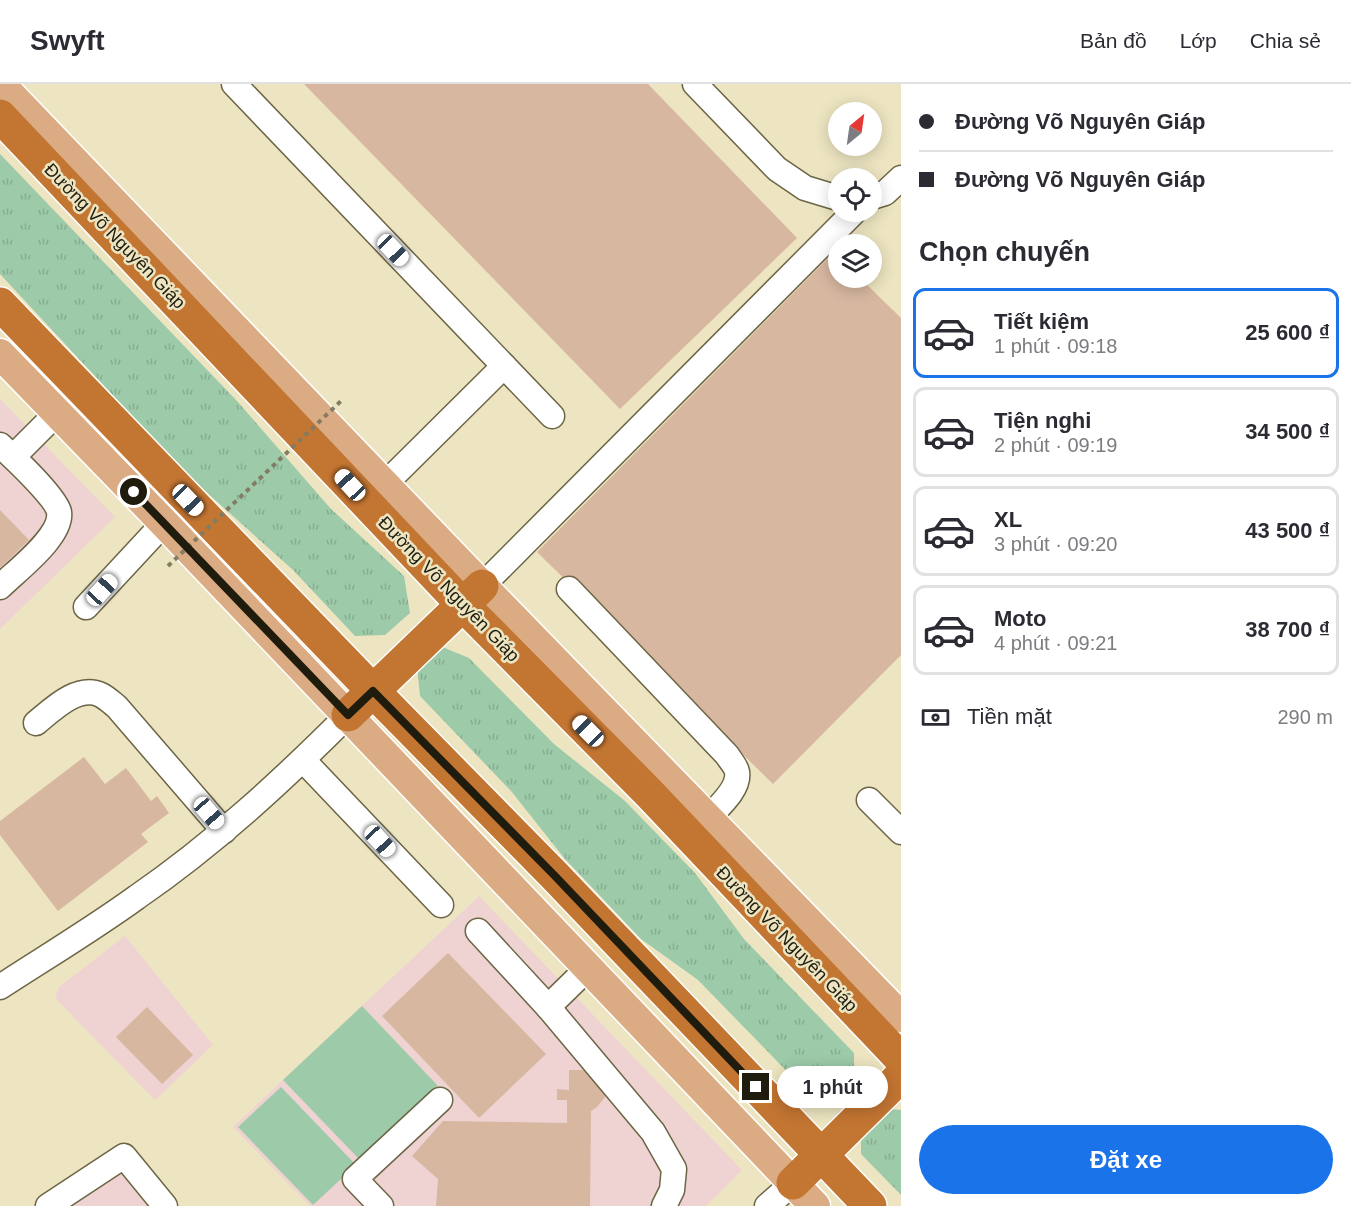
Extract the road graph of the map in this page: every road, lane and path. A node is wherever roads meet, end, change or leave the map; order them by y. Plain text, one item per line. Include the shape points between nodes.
1 (0, 84) edge
2 (234, 84) edge
3 (694, 84) edge
4 (2, 115) edge
5 (901, 178) edge
6 (882, 194) edge
7 (828, 195) edge
8 (844, 222) edge
9 (0, 304) edge
10 (0, 354) edge
11 (504, 366) junction
12 (340, 401) dead end
13 (57, 413) junction
14 (552, 416) dead end
15 (6, 451) edge
16 (385, 484) junction
17 (164, 523) junction
18 (168, 566) dead end
19 (0, 587) edge
20 (569, 589) dead end
21 (472, 596) junction
22 (86, 607) dead end
23 (373, 691) junction
24 (348, 715) junction
25 (36, 723) dead end
26 (303, 760) junction
27 (869, 800) dead end
28 (708, 818) junction
29 (224, 831) junction
30 (901, 832) edge
31 (441, 905) dead end
32 (478, 930) dead end
33 (588, 968) junction
34 (0, 987) edge
35 (548, 1007) junction
36 (901, 1017) edge
37 (901, 1059) edge
38 (901, 1076) edge
39 (440, 1100) dead end
40 (821, 1155) junction
41 (804, 1195) edge
42 (48, 1206) edge
43 (165, 1206) edge
44 (381, 1206) edge
45 (664, 1206) edge
46 (767, 1206) edge
47 (870, 1206) edge

1 - 16 main road, Đường Võ Nguyên Giáp
2 - 11 street
3 - 7 street via 777,169 805,188
4 - 21 highway, Đường Võ Nguyên Giáp
5 - 6 street
8 - 21 street
9 - 23 highway
10 - 13 main road
11 - 14 street
11 - 16 street
12 - 18 path, bridge
13 - 15 street
13 - 17 main road
15 - 19 street via 59,510 52,536
16 - 21 main road, Đường Võ Nguyên Giáp
17 - 22 street
17 - 24 main road
20 - 28 street via 737,770 737,781
21 - 23 highway
21 - 28 main road, Đường Võ Nguyên Giáp
21 - 37 highway, Đường Võ Nguyên Giáp via 650,794
23 - 24 highway
23 - 40 highway
24 - 26 street
24 - 33 main road
25 - 29 street via 60,703 86,691 100,694 117,706
26 - 29 street
26 - 31 street
27 - 30 street
28 - 36 main road, Đường Võ Nguyên Giáp
29 - 34 street via 138,897
32 - 35 street
33 - 35 street
33 - 41 main road
35 - 45 street via 653,1132 674,1169 672,1190
38 - 40 highway
39 - 44 street via 355,1179
40 - 41 highway
40 - 47 highway
41 - 46 street
42 - 43 street via 124,1156

